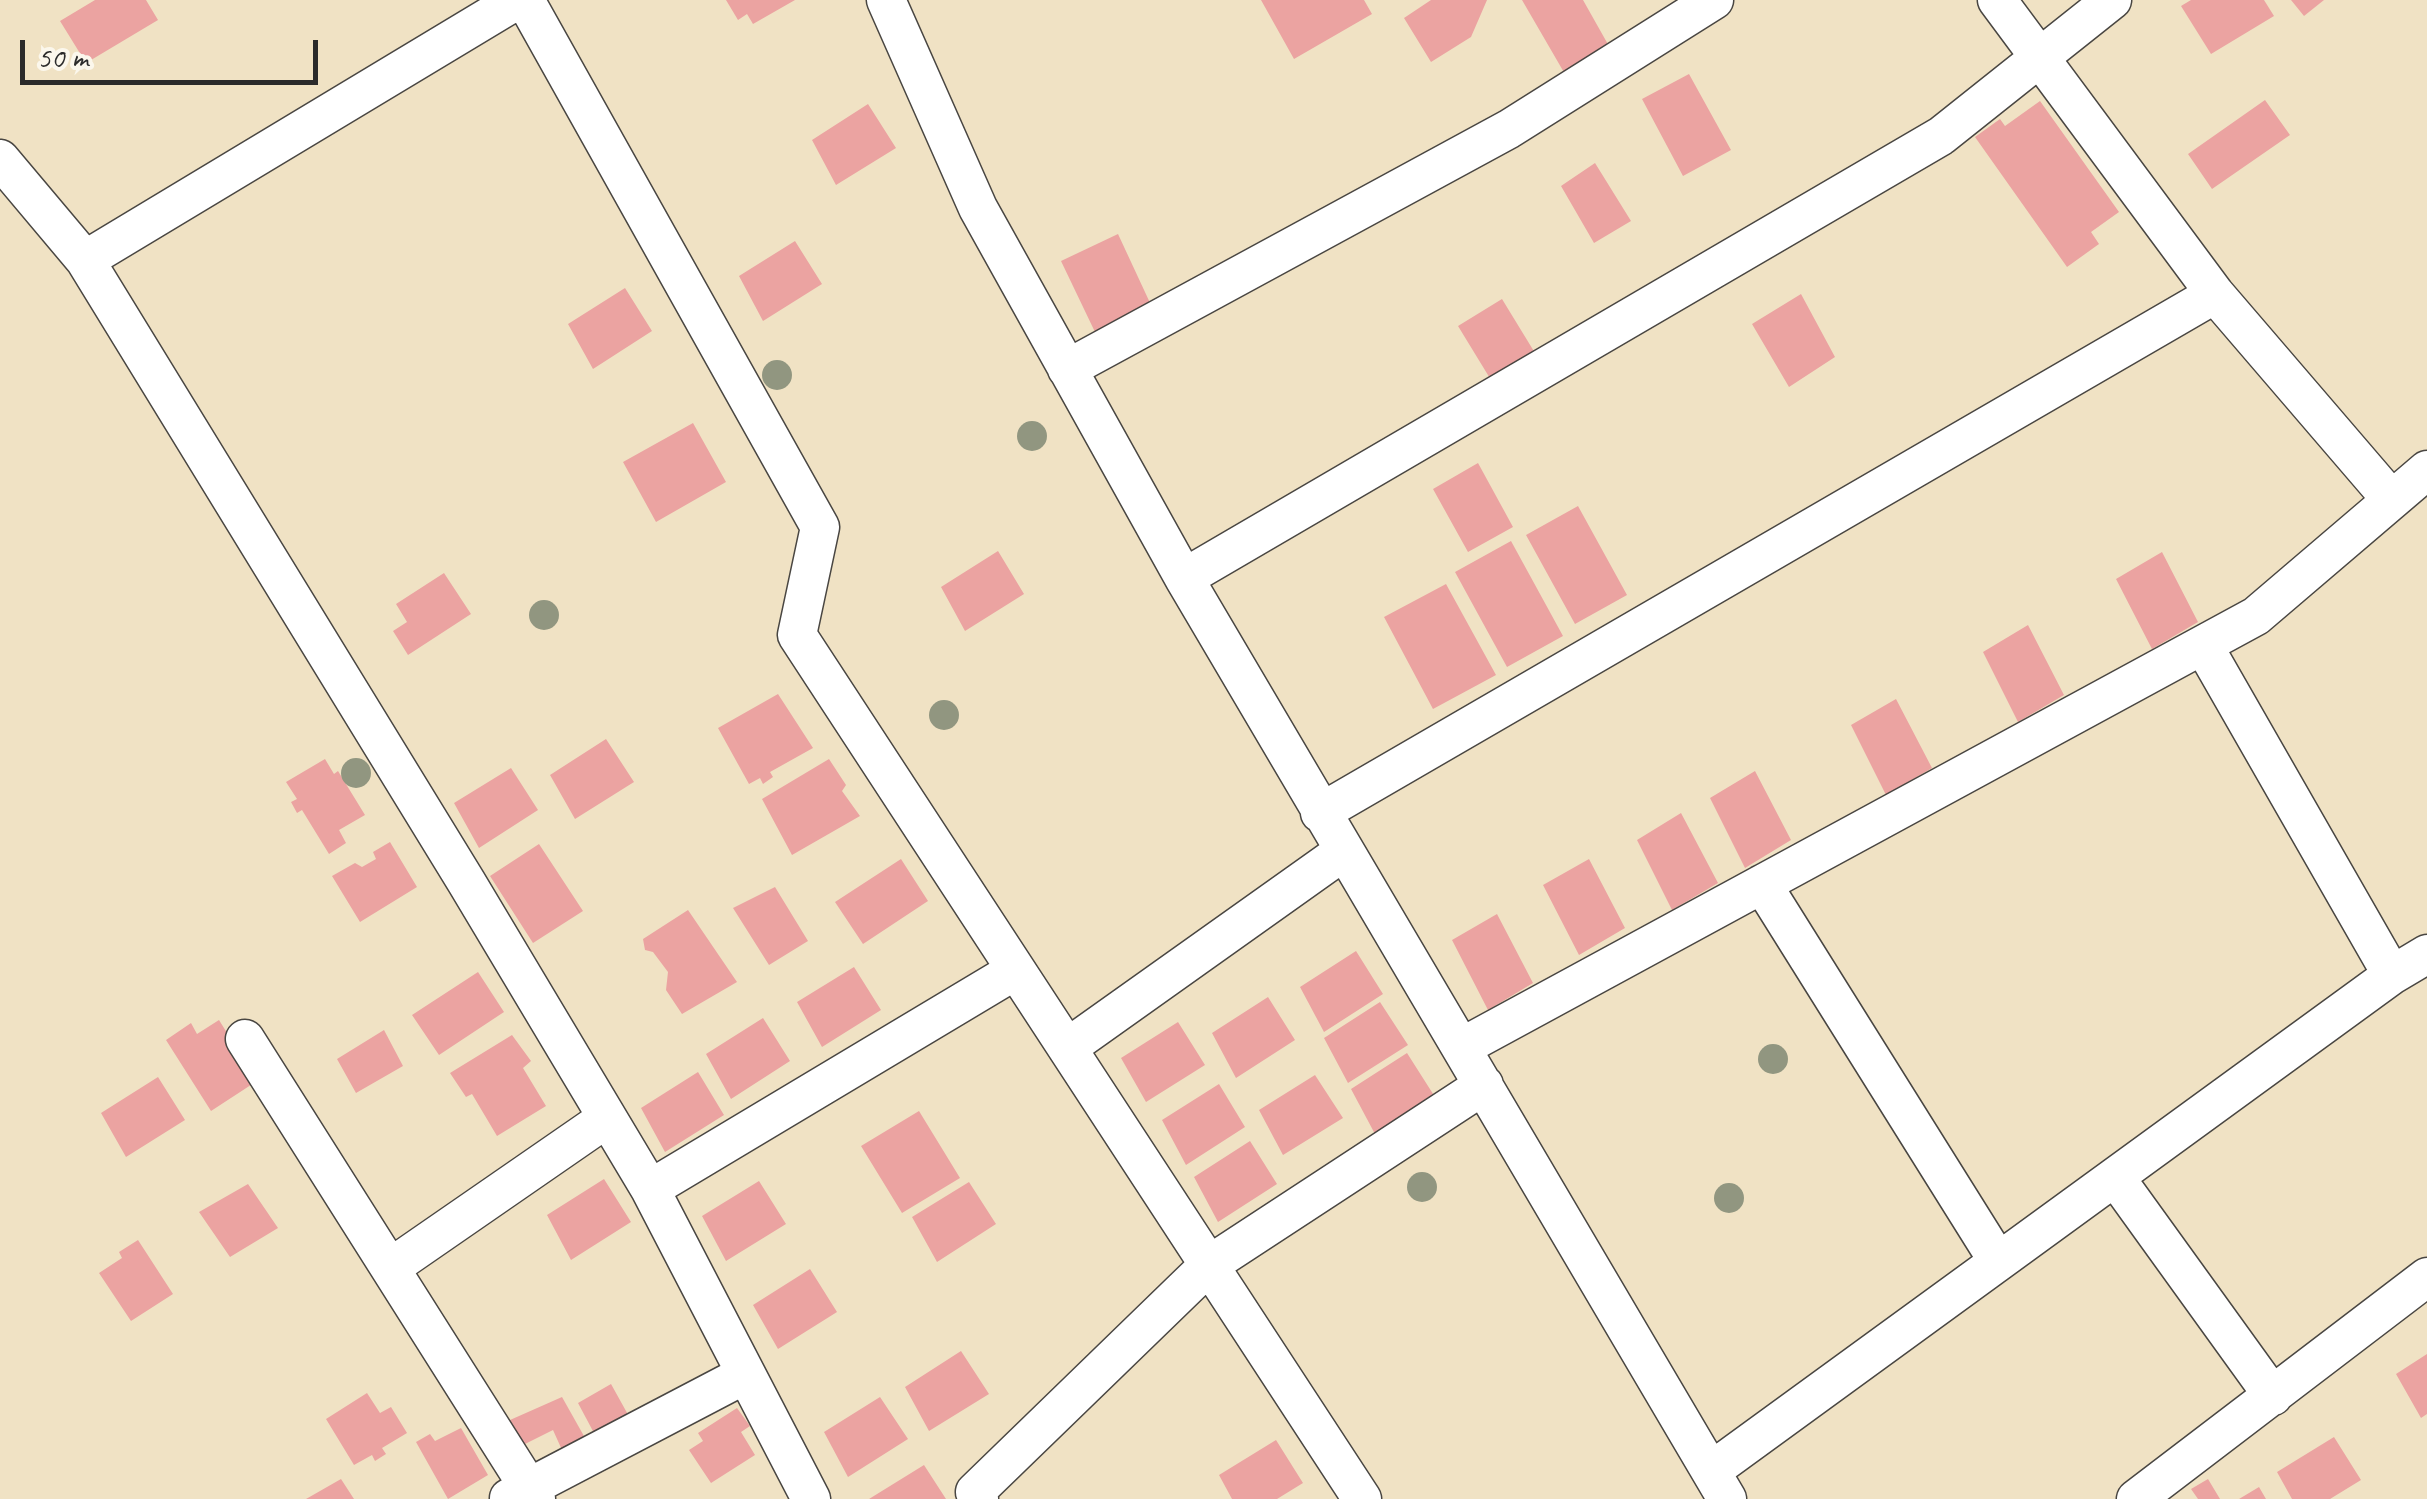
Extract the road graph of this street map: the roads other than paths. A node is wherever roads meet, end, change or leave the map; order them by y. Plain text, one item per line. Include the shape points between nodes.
1 (517, 0) edge
2 (525, 0) edge
3 (886, 0) edge
4 (1714, 0) edge
5 (1998, 0) edge
6 (2112, 0) edge
7 (2040, 56) junction
8 (0, 159) edge
9 (85, 260) junction
10 (2215, 294) junction
11 (1068, 369) junction
12 (2427, 470) edge
13 (2392, 499) junction
14 (1184, 578) junction
15 (2203, 644) junction
16 (1320, 813) junction
17 (1344, 851) junction
18 (1762, 884) junction
19 (2427, 954) edge
20 (1016, 970) junction
21 (2392, 975) junction
22 (245, 1040) dead end
23 (1067, 1048) junction
24 (1462, 1048) junction
25 (1484, 1084) junction
26 (607, 1118) junction
27 (2114, 1176) junction
28 (650, 1188) junction
29 (1998, 1261) junction
30 (1209, 1265) junction
31 (390, 1268) junction
32 (2427, 1277) edge
33 (746, 1374) junction
34 (2272, 1396) junction
35 (1719, 1485) edge
36 (524, 1495) edge
37 (811, 1499) edge
38 (979, 1499) edge
39 (1362, 1499) edge
40 (2136, 1499) edge

1 - 9 street
2 - 20 street via 820,527 797,635
3 - 11 street via 978,208
4 - 11 street via 1509,128
5 - 7 street
6 - 7 street
7 - 10 street
7 - 14 street via 1942,136
8 - 9 street
9 - 26 street
10 - 13 street
10 - 16 street
11 - 14 street
12 - 13 street
13 - 15 street via 2256,616
14 - 16 street
15 - 18 street
15 - 21 street
16 - 17 street
17 - 23 street
17 - 24 street
18 - 24 street
18 - 29 street
19 - 21 street
20 - 23 street
20 - 28 street
21 - 27 street
22 - 31 street
23 - 30 street
24 - 25 street
25 - 30 street
25 - 35 street
26 - 28 street
26 - 31 street
27 - 29 street
27 - 34 street
28 - 33 street
29 - 35 street
30 - 38 street via 975,1492
30 - 39 street
31 - 36 street
32 - 34 street
33 - 36 street
33 - 37 street
34 - 40 street

